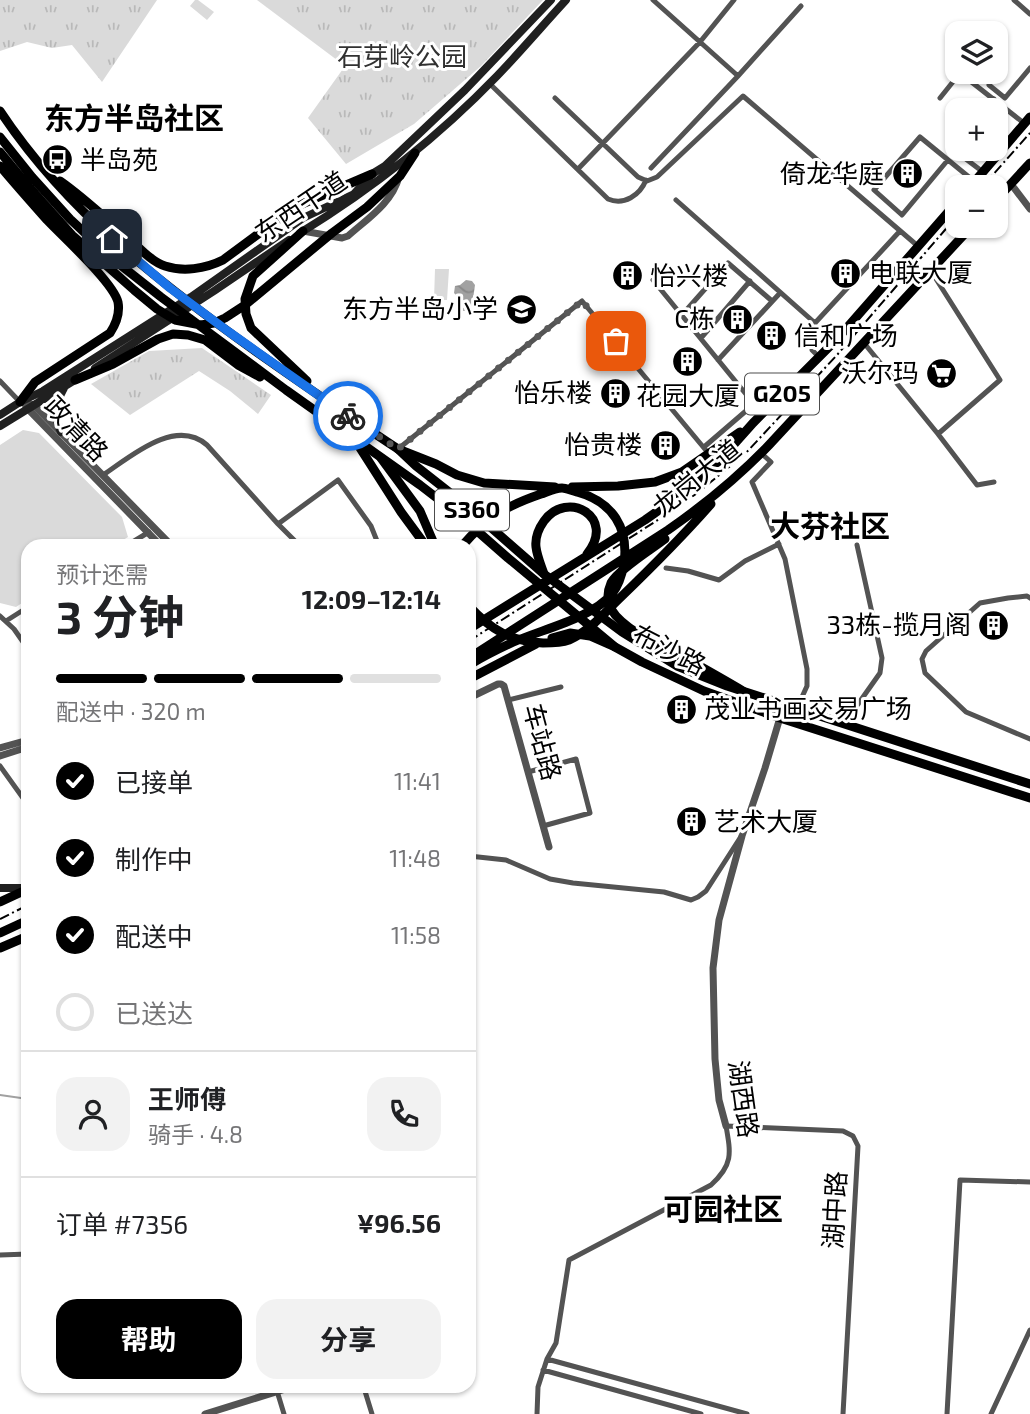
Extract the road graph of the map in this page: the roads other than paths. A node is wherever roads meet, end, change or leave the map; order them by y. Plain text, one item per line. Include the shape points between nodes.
1 (551, 0) edge
2 (566, 0) edge
3 (653, 0) edge
4 (734, 0) edge
5 (1014, 0) edge
6 (801, 6) dead end
7 (1030, 14) edge
8 (700, 42) junction
9 (1030, 68) edge
10 (738, 76) junction
11 (489, 83) junction
12 (989, 85) dead end
13 (940, 98) dead end
14 (992, 98) edge
15 (555, 99) dead end
16 (1008, 109) edge
17 (0, 111) edge
18 (1027, 121) edge
19 (0, 137) edge
20 (603, 143) junction
21 (0, 152) edge
22 (415, 153) junction
23 (947, 161) junction
24 (968, 161) edge
25 (1030, 163) edge
26 (0, 166) edge
27 (41, 167) junction
28 (652, 168) dead end
29 (578, 169) junction
30 (983, 173) joint
31 (372, 174) junction
32 (962, 175) edge
33 (400, 176) junction
34 (646, 180) junction
35 (347, 184) junction
36 (1011, 184) junction
37 (1008, 187) edge
38 (355, 195) junction
39 (676, 200) dead end
40 (383, 204) junction
41 (367, 207) junction
42 (1030, 209) edge
43 (945, 216) edge
44 (303, 231) junction
45 (900, 231) junction
46 (961, 238) edge
47 (919, 247) junction
48 (931, 271) junction
49 (653, 280) dead end
50 (750, 281) junction
51 (780, 293) junction
52 (772, 301) junction
53 (682, 315) junction
54 (815, 323) junction
55 (701, 338) junction
56 (864, 343) junction
57 (819, 357) junction
58 (718, 360) junction
59 (0, 381) edge
60 (71, 383) junction
61 (286, 390) junction
62 (328, 402) junction
63 (27, 405) junction
64 (0, 415) edge
65 (753, 423) junction
66 (0, 426) edge
67 (61, 432) junction
68 (937, 434) junction
69 (355, 440) junction
70 (398, 449) junction
71 (706, 450) junction
72 (761, 453) junction
73 (381, 458) junction
74 (103, 475) junction
75 (734, 479) junction
76 (994, 482) dead end
77 (560, 488) junction
78 (688, 517) junction
79 (278, 524) junction
80 (151, 530) junction
81 (136, 539) edge
82 (157, 539) edge
83 (163, 539) edge
84 (293, 539) edge
85 (376, 539) edge
86 (421, 539) edge
87 (432, 539) edge
88 (468, 539) edge
89 (779, 544) junction
90 (857, 545) dead end
91 (584, 558) junction
92 (666, 568) dead end
93 (544, 574) junction
94 (1030, 598) edge
95 (21, 610) edge
96 (476, 612) edge
97 (3, 618) edge
98 (476, 625) edge
99 (21, 639) edge
100 (615, 647) junction
101 (476, 653) edge
102 (476, 662) edge
103 (476, 675) edge
104 (561, 687) dead end
105 (743, 691) junction
106 (476, 695) edge
107 (509, 700) junction
108 (784, 704) junction
109 (780, 718) junction
110 (844, 724) junction
111 (1030, 739) edge
112 (21, 742) edge
113 (0, 748) edge
114 (21, 749) edge
115 (0, 755) edge
116 (0, 766) edge
117 (528, 772) junction
118 (1030, 784) edge
119 (21, 795) edge
120 (1030, 797) edge
121 (543, 826) junction
122 (742, 836) junction
123 (549, 847) dead end
124 (476, 857) edge
125 (0, 888) edge
126 (21, 889) edge
127 (21, 892) edge
128 (0, 902) edge
129 (21, 923) edge
130 (0, 933) edge
131 (21, 939) edge
132 (0, 948) edge
133 (726, 1126) junction
134 (1030, 1182) edge
135 (21, 1254) edge
136 (0, 1255) edge
137 (1030, 1331) edge
138 (547, 1359) junction
139 (543, 1370) junction
140 (271, 1393) edge
141 (278, 1393) edge
142 (366, 1393) edge
143 (205, 1414) edge
144 (284, 1414) edge
145 (372, 1414) edge
146 (537, 1414) edge
147 (701, 1414) edge
148 (747, 1414) edge
149 (843, 1414) edge
150 (947, 1414) edge
151 (991, 1414) edge

1 - 31 main road, 东西干道 via 465,90
2 - 11 main road, 东西干道
3 - 8 street
4 - 8 street
5 - 7 street
6 - 10 street
8 - 10 street
8 - 20 street
9 - 12 street via 1005,98
10 - 28 street
11 - 22 main road, 东西干道
11 - 29 street
13 - 14 street via 960,73
15 - 20 street
16 - 18 street
17 - 27 main road, S360
18 - 30 main road
19 - 61 main road, S360 via 70,219 114,260
20 - 29 street
20 - 34 street
21 - 41 main road via 72,235 134,290 175,320 201,325 225,318 245,305
22 - 33 main road
22 - 38 main road, 东西干道
23 - 23 street via 919,137 874,190 902,215
23 - 32 street
24 - 30 street
25 - 36 main road
26 - 63 main road via 107,283 118,305 110,333 35,382
27 - 35 main road via 154,261 186,269 216,264 295,207
27 - 62 main road, S360 via 117,244 170,288
29 - 34 street via 613,201 633,198
31 - 35 main road
31 - 38 main road, 东西干道
33 - 40 street via 397,188
33 - 41 main road
34 - 45 street via 657,177 743,96
35 - 38 main road
36 - 37 main road
36 - 42 street
38 - 44 main road, 东西干道
38 - 63 main road, 东西干道 via 303,218
39 - 51 street
40 - 41 street
40 - 44 street via 348,236
43 - 47 main road, 龙岗大道 / G205
44 - 60 main road, 东西干道
44 - 62 main road via 253,276 245,299 246,314 251,328
45 - 47 street
45 - 54 street
46 - 48 main road, 龙岗大道 / G205
47 - 57 main road, 龙岗大道 / G205
48 - 56 main road, 龙岗大道 / G205
48 - 68 street via 1000,380
49 - 53 street
50 - 52 street
50 - 53 street via 728,262
50 - 55 street
51 - 52 street
51 - 54 street
52 - 58 street
53 - 55 street
54 - 57 street via 812,349
55 - 58 street
56 - 68 street
56 - 72 main road, 龙岗大道 / G205
57 - 65 main road, 龙岗大道 / G205
58 - 71 street via 754,404
59 - 63 street
60 - 61 main road via 158,339 180,334 205,340
60 - 63 main road, 东西干道
60 - 67 main road via 61,393 57,407
61 - 69 main road, S360
62 - 70 main road, S360
63 - 64 main road
63 - 66 main road
63 - 67 street, 政清路
63 - 80 street, 政清路
65 - 71 main road
65 - 91 main road, 龙岗大道 / G205 via 686,491
67 - 74 street, 政清路
68 - 76 street via 977,485
69 - 73 main road, S360
69 - 86 main road
70 - 71 street via 582,301
70 - 77 main road via 484,482
70 - 93 main road, S360
71 - 77 main road via 682,472 655,482
72 - 75 main road, 龙岗大道 / G205
72 - 89 street via 771,462 752,482
73 - 87 main road via 420,511
73 - 100 main road, 布沙路 / S360 via 460,515
74 - 79 street via 159,440 191,436 207,445
74 - 80 street, 政清路
75 - 78 main road, 龙岗大道 / G205
75 - 96 main road via 676,543 594,623 568,641 511,638
77 - 88 main road via 511,505
77 - 102 main road via 591,496 614,514 625,540 620,581 612,594 586,613
78 - 101 main road, 龙岗大道 / G205
78 - 105 main road via 616,576 608,597 610,606 626,625
79 - 84 street
79 - 85 street via 338,481
80 - 81 street
80 - 82 street, 政清路
80 - 83 street, 政清路
89 - 92 street via 719,580
89 - 108 street via 807,669 802,697
90 - 110 street via 882,658 880,673
91 - 93 main road via 596,540 596,526 583,509 562,508 547,516 537,537
91 - 98 main road, 龙岗大道 / G205
93 - 105 main road, 布沙路 / S360 via 677,666
94 - 111 street via 980,603 922,659 926,673 966,712
95 - 97 street
97 - 99 street
100 - 103 main road via 570,633 521,650
100 - 109 main road, 布沙路 / S360 via 704,691
104 - 107 street
105 - 108 main road, 布沙路 / S360
106 - 107 street, 车站路 via 501,684
107 - 117 street, 车站路
108 - 109 street, 湖西路
108 - 110 main road, 布沙路 / S360
109 - 120 main road, 布沙路 / S360
109 - 122 street, 湖西路
110 - 118 main road, 布沙路 / S360
112 - 113 street
114 - 115 street
116 - 119 street
117 - 121 street, 车站路
117 - 121 street via 576,759 590,813
121 - 123 street, 车站路
122 - 124 street via 706,891 691,900 664,892 550,879 506,860
122 - 133 street, 湖西路 via 719,920 713,968 719,1100
125 - 126 main road
127 - 128 main road
129 - 130 main road
131 - 132 main road
133 - 138 street, 湖西路 via 730,1147 723,1174 569,1260 556,1343
133 - 149 street, 湖中路 via 843,1131 853,1136 858,1146
134 - 150 street via 960,1180
135 - 136 street
137 - 151 street
138 - 139 street, 湖西路
138 - 148 street
139 - 146 street, 湖西路
139 - 147 street
140 - 143 street
141 - 144 street
142 - 145 street

